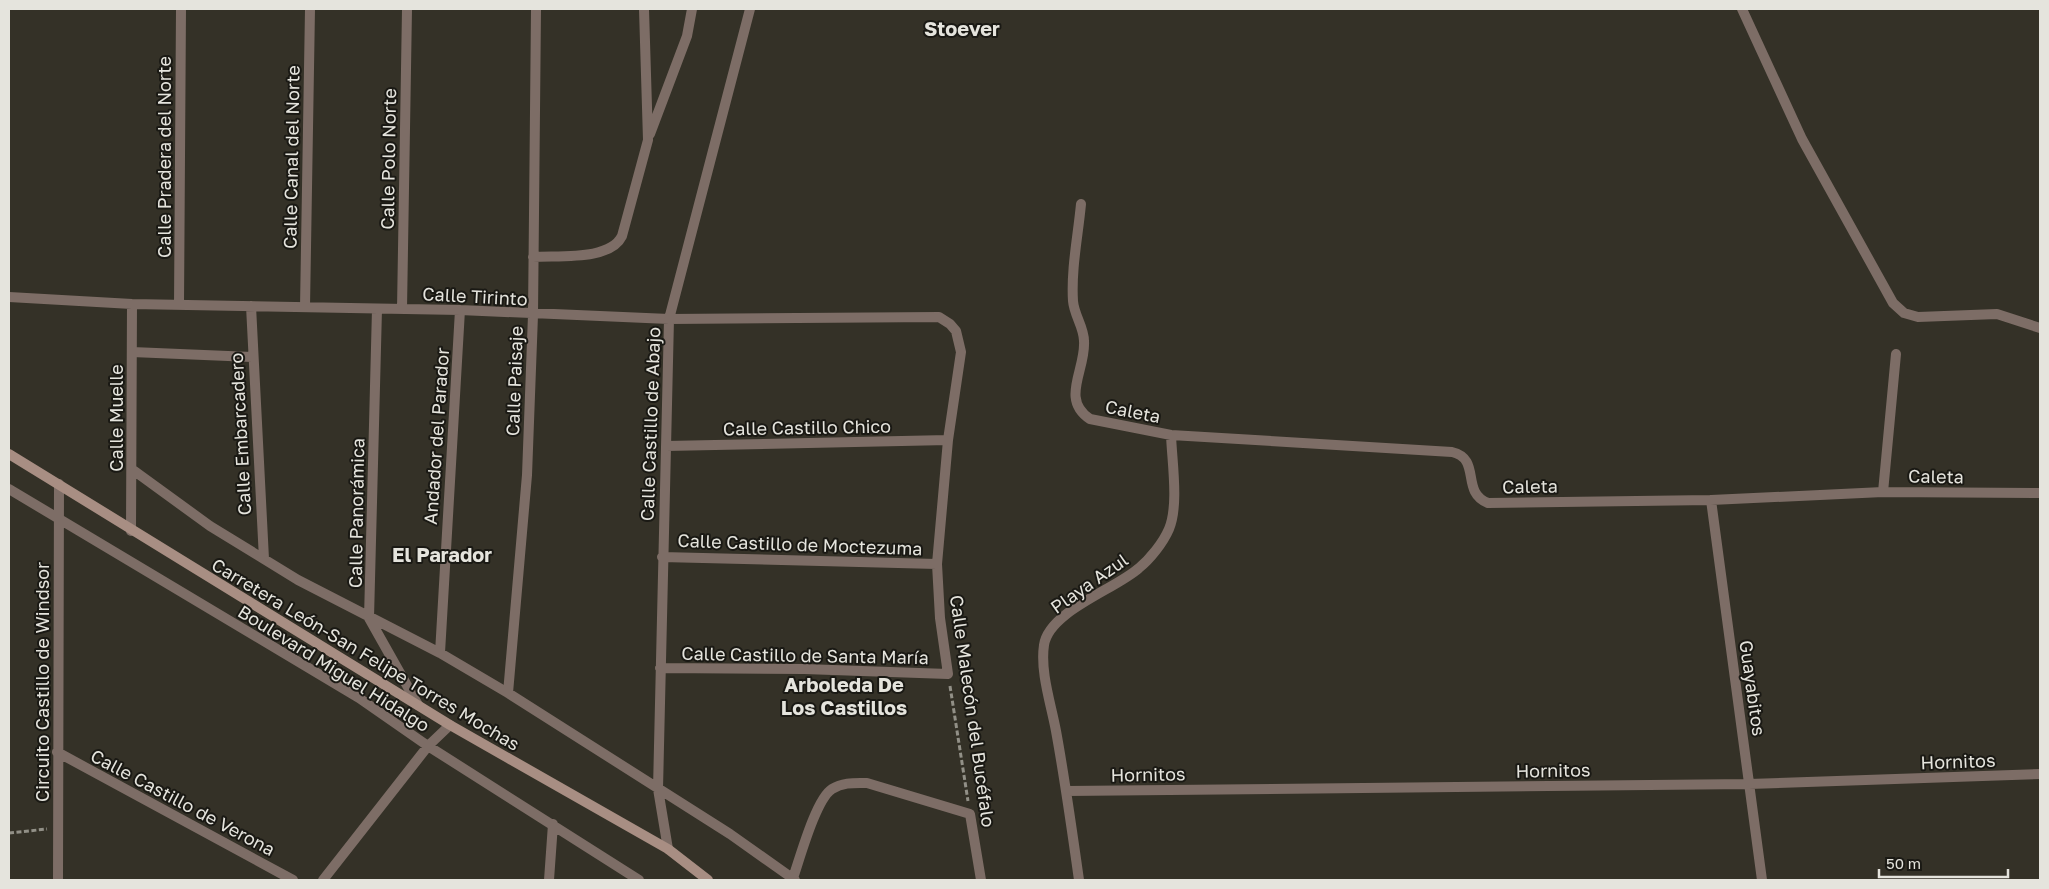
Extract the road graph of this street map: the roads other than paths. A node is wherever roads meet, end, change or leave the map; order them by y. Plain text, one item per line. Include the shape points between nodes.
1 (181, 9) edge
2 (310, 9) edge
3 (407, 9) edge
4 (536, 9) edge
5 (644, 9) edge
6 (692, 9) edge
7 (750, 9) edge
8 (1742, 9) edge
9 (647, 145) junction
10 (1081, 204) dead end
11 (533, 257) junction
12 (9, 297) edge
13 (132, 304) junction
14 (179, 305) junction
15 (251, 306) junction
16 (305, 307) junction
17 (377, 309) junction
18 (402, 309) junction
19 (460, 310) junction
20 (533, 315) junction
21 (939, 317) joint
22 (669, 319) junction
23 (2040, 328) edge
24 (132, 352) junction
25 (1896, 354) dead end
26 (252, 357) junction
27 (1171, 435) junction
28 (948, 440) junction
29 (666, 446) junction
30 (9, 454) edge
31 (132, 470) junction
32 (59, 484) junction
33 (9, 489) edge
34 (1883, 492) junction
35 (2040, 493) edge
36 (1710, 500) junction
37 (59, 519) junction
38 (131, 531) junction
39 (662, 556) junction
40 (264, 559) junction
41 (937, 564) junction
42 (369, 618) junction
43 (440, 653) junction
44 (660, 668) junction
45 (948, 674) joint
46 (508, 693) junction
47 (418, 705) junction
48 (450, 725) junction
49 (428, 746) junction
50 (57, 752) junction
51 (2040, 774) edge
52 (1749, 784) junction
53 (658, 789) junction
54 (1066, 791) junction
55 (553, 824) junction
56 (668, 849) junction
57 (794, 879) edge
58 (58, 880) edge
59 (293, 880) edge
60 (323, 880) edge
61 (549, 880) edge
62 (637, 880) edge
63 (708, 880) edge
64 (981, 880) edge
65 (1079, 880) edge
66 (1762, 880) edge

1 - 14 street, Calle Pradera del Norte
2 - 16 street, Calle Canal del Norte
3 - 18 street, Calle Polo Norte
4 - 11 street, Calle Paisaje
5 - 9 street
6 - 9 street via 687,36
7 - 22 street, Calle Castillo de Abajo
8 - 23 street via 1802,138 1893,303 1904,313 1918,317 1997,314
9 - 11 street via 618,244 600,253
10 - 27 street, Caleta via 1073,303 1082,328 1084,352 1075,391 1076,404 1090,419
11 - 20 street, Calle Paisaje
12 - 13 street, Calle Tirinto
13 - 14 street, Calle Tirinto
13 - 24 street, Calle Muelle
14 - 15 street, Calle Tirinto
15 - 16 street, Calle Tirinto
15 - 26 street, Calle Embarcadero
16 - 17 street, Calle Tirinto
17 - 18 street, Calle Tirinto
17 - 42 street, Calle Panorámica
18 - 19 street, Calle Tirinto
19 - 20 street, Calle Tirinto
19 - 43 street, Andador del Parador
20 - 22 street, Calle Tirinto
20 - 46 street, Calle Paisaje via 527,475
21 - 22 street, Calle Tirinto
21 - 28 street, Calle Malecón del Bucéfalo via 956,331 961,352
22 - 29 street, Calle Castillo de Abajo
24 - 26 street
24 - 31 street, Calle Muelle
25 - 34 street
26 - 40 street, Calle Embarcadero
27 - 36 street, Caleta via 1462,454 1468,461 1473,491 1488,503
27 - 54 street, Playa Azul via 1174,501 1169,529 1139,569 1066,614 1051,630 1044,644 1044,666
28 - 29 street, Calle Castillo Chico
28 - 41 street, Calle Malecón del Bucéfalo
29 - 39 street, Calle Castillo de Abajo
30 - 32 main road, Carretera León-San Felipe Torres Mochas
31 - 38 street, Calle Muelle
31 - 40 street via 210,526
32 - 37 street, Circuito Castillo de Windsor
32 - 38 main road, Carretera León-San Felipe Torres Mochas
33 - 37 street, Boulevard Miguel Hidalgo
34 - 35 street, Caleta
34 - 36 street, Caleta
36 - 52 street, Guayabitos
37 - 49 street, Boulevard Miguel Hidalgo via 359,698
37 - 50 street, Circuito Castillo de Windsor
38 - 47 main road, Carretera León-San Felipe Torres Mochas
39 - 41 street, Calle Castillo de Moctezuma
39 - 44 street, Calle Castillo de Abajo
40 - 42 street
41 - 45 street, Calle Malecón del Bucéfalo
42 - 43 street
42 - 47 street
43 - 46 street
44 - 45 street, Calle Castillo de Santa María
44 - 53 street, Calle Castillo de Abajo
46 - 53 street
47 - 48 main road, Carretera León-San Felipe Torres Mochas
48 - 49 street
48 - 56 main road, Carretera León-San Felipe Torres Mochas
49 - 55 street, Boulevard Miguel Hidalgo
49 - 60 street
50 - 58 street, Circuito Castillo de Windsor
50 - 59 street, Calle Castillo de Verona
51 - 52 street, Hornitos
52 - 54 street, Hornitos
52 - 66 street, Guayabitos
53 - 56 street, Calle Castillo de Abajo
53 - 57 street
54 - 65 street, Playa Azul
55 - 61 street
55 - 62 street, Boulevard Miguel Hidalgo
56 - 63 main road, Carretera León-San Felipe Torres Mochas
57 - 64 street, Calle Malecón del Bucéfalo via 821,800 841,784 867,783 970,814

